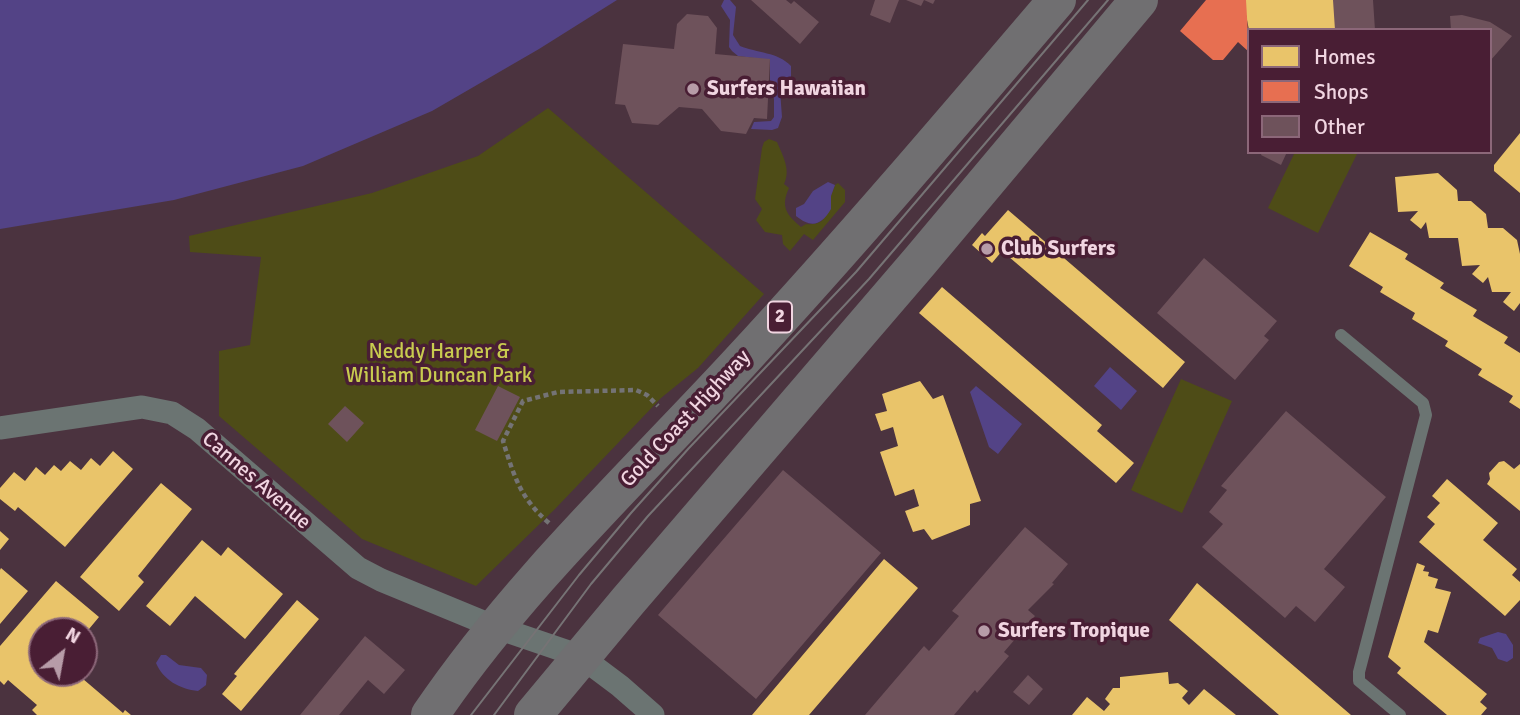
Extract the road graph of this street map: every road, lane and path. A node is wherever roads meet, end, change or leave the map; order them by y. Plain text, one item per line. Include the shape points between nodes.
1 (1058, 0) edge
2 (1139, 0) edge
3 (1341, 335) dead end
4 (659, 407) dead end
5 (0, 428) edge
6 (550, 523) dead end
7 (495, 627) junction
8 (580, 656) junction
9 (430, 715) edge
10 (533, 715) edge
11 (653, 715) edge
12 (1400, 715) edge

1 - 7 highway, Gold Coast Highway / 2 via 846,244
2 - 8 highway
3 - 12 lane via 1423,403 1426,415 1359,672 1359,681
4 - 6 path via 636,390 558,392 523,401 503,441 518,485 532,508
5 - 7 street, Cannes Avenue via 142,407 172,413 197,429 358,568
7 - 8 street, Cannes Avenue
7 - 9 highway, Gold Coast Highway / 2
8 - 10 highway
8 - 11 street, Cannes Avenue

